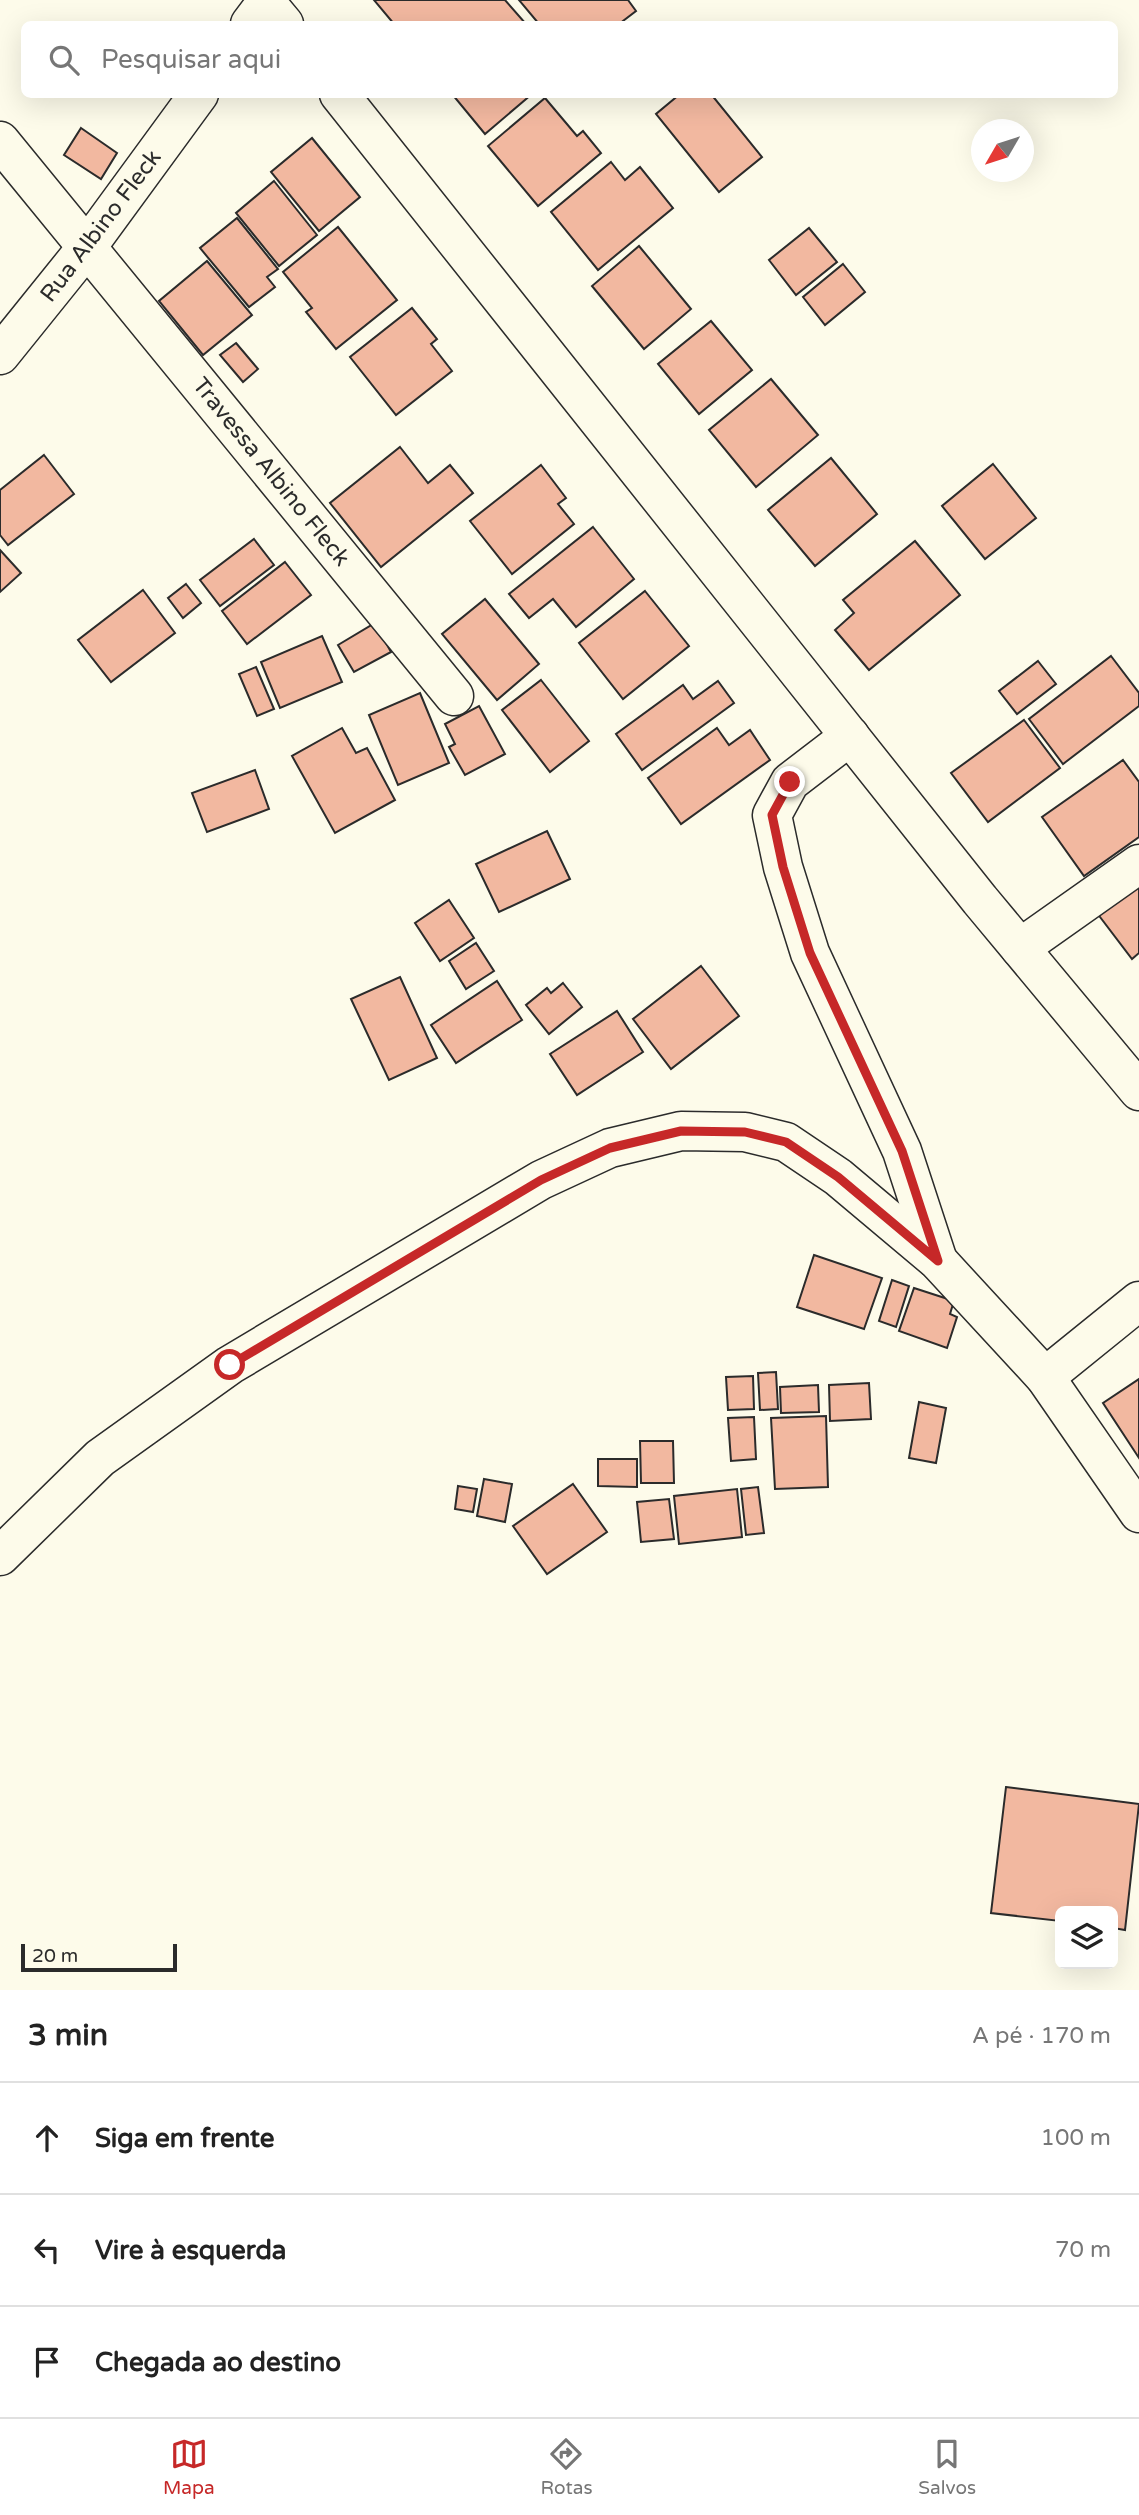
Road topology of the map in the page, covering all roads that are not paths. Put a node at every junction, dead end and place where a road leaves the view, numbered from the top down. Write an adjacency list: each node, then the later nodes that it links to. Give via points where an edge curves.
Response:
1 (196, 98): 4 (street, Rua Albino Fleck)
2 (342, 98): 7 (street)
3 (0, 141): 4 (street, Travessa Albino Fleck)
4 (87, 247): 5 (street, Rua Albino Fleck); 6 (street, Travessa Albino Fleck)
5 (0, 355)
6 (454, 696)
7 (850, 736): 9 (street); 11 (street, via 790,782 772,815 810,953 902,1151)
8 (1139, 864): 9 (street)
9 (1020, 948): 10 (street)
10 (1139, 1091)
11 (938, 1261): 13 (street); 15 (street, via 838,1177 786,1142 745,1132 681,1131 610,1148 541,1180 230,1365 100,1458)
12 (1139, 1301): 13 (street)
13 (1045, 1377): 14 (street)
14 (1139, 1513)
15 (0, 1556)

